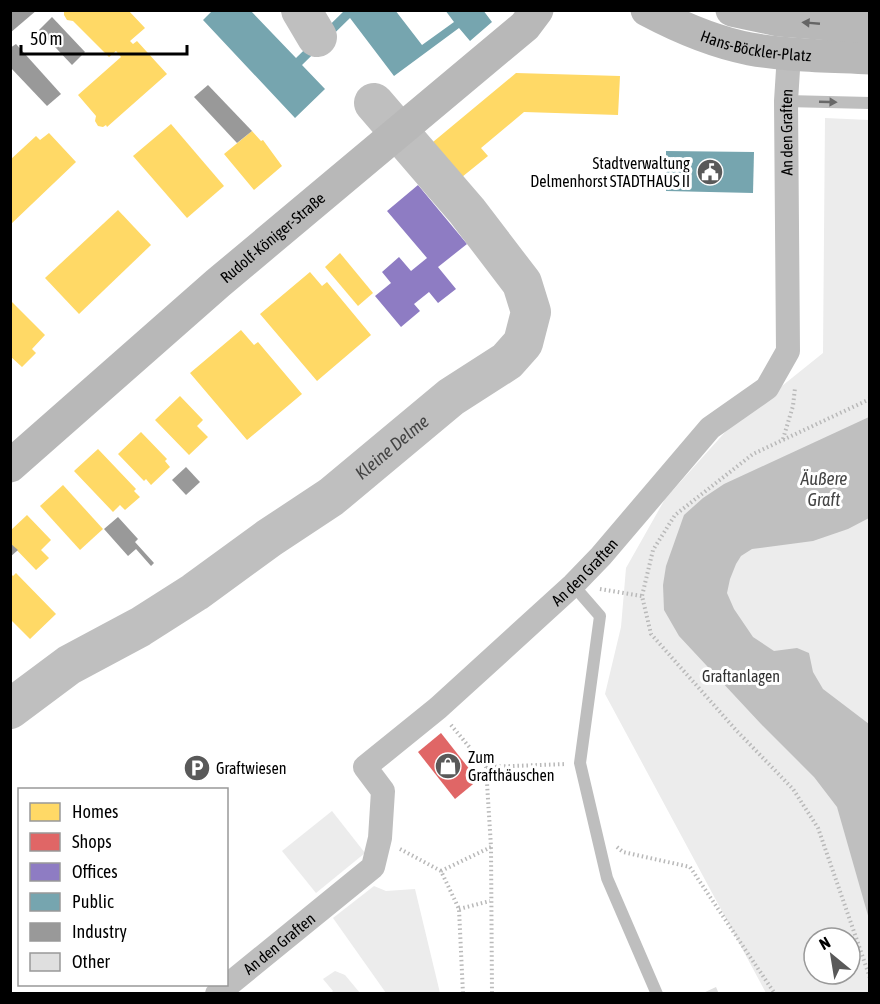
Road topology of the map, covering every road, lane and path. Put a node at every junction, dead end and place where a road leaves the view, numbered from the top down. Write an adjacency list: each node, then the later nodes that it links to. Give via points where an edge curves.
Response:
1 (537, 10): 10 (main road, Rudolf-Königer-Straße, via 525,26 218,283)
2 (647, 10): 5 (main road, Hans-Böckler-Platz, via 707,37 748,49)
3 (732, 10): 4 (main road, Hans-Böckler-Platz, one-way to 3, via 779,20)
4 (870, 27)
5 (789, 54): 6 (main road, Hans-Böckler-Platz); 7 (street, An den Graften)
6 (870, 58)
7 (786, 101): 8 (lane, one-way to 8); 11 (street, An den Graften, via 788,351 767,388 710,428)
8 (870, 103)
9 (870, 399): 12 (path, via 753,454 675,515 653,550)
10 (10, 466)
11 (573, 585): 12 (path); 13 (street, An den Graften); 14 (lane, via 600,616)
12 (642, 596): 22 (path, via 651,634 793,789 818,828)
13 (438, 708): 15 (path); 17 (street, An den Graften, via 365,767 383,791)
14 (580, 763): 15 (path); 16 (lane)
15 (486, 767): 18 (path)
16 (595, 826): 26 (lane, via 607,878); 27 (path, via 623,852 690,867)
17 (380, 838): 19 (path); 23 (street, An den Graften, via 373,867)
18 (491, 847): 19 (path); 20 (path)
19 (441, 871): 21 (path)
20 (490, 901): 21 (path); 25 (path)
21 (459, 909): 24 (path)
22 (870, 978)
23 (228, 984)
24 (463, 993)
25 (492, 993)
26 (657, 993)
27 (775, 993)

